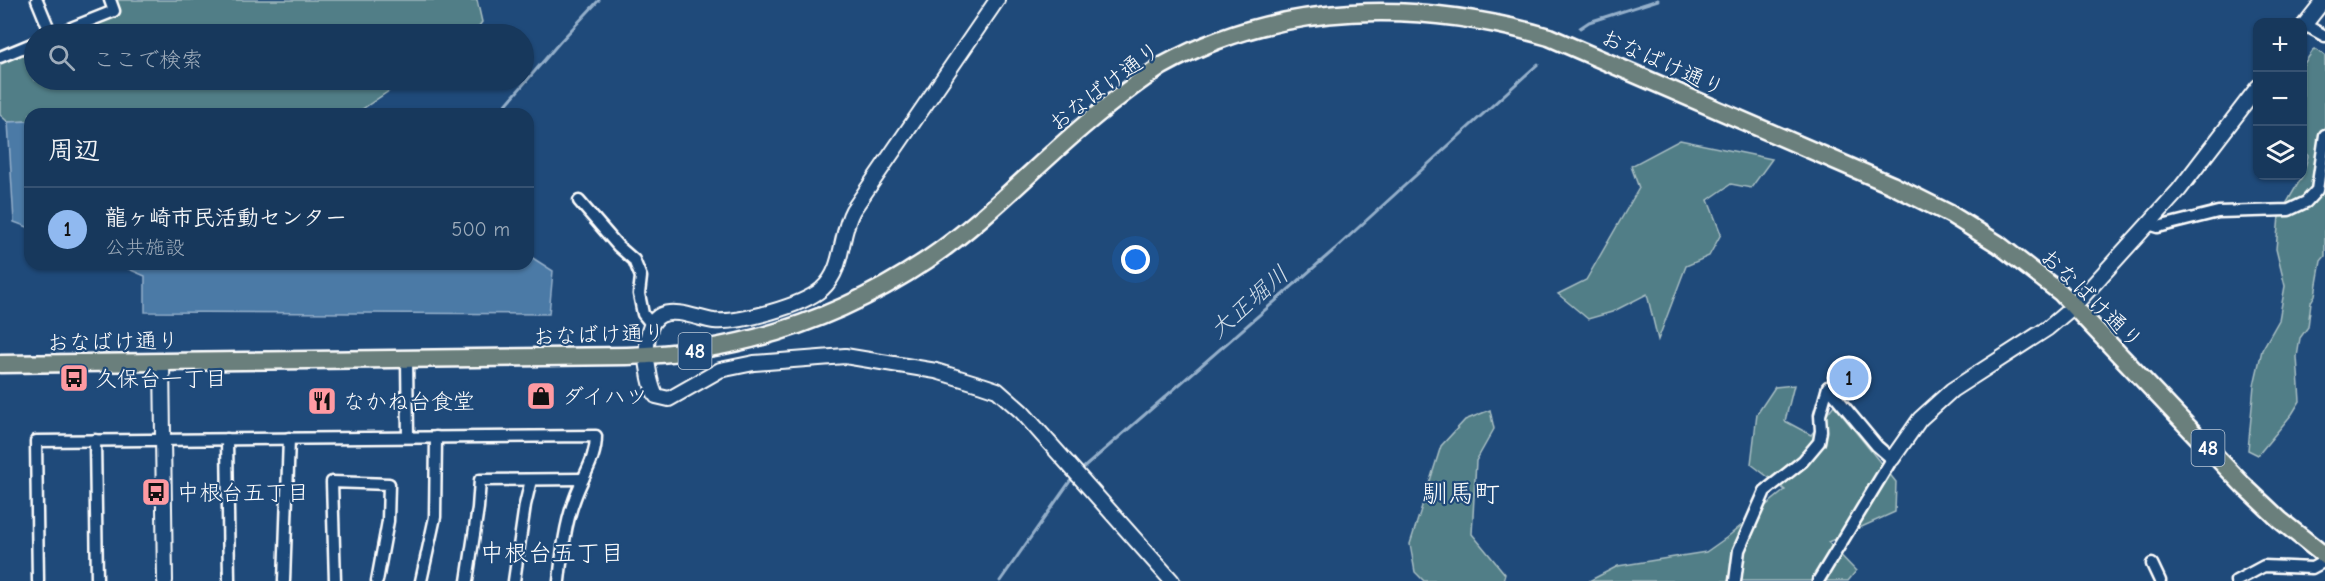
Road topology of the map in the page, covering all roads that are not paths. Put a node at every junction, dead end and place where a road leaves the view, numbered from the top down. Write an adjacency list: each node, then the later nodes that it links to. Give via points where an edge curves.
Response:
1 (37, 0): 6 (street)
2 (110, 0): 7 (street, via 114,11)
3 (997, 0): 17 (street, via 853,210 837,266 823,288 798,302 732,322 672,313 660,316)
4 (2324, 0): 5 (street)
5 (2307, 22)
6 (47, 24)
7 (81, 24)
8 (2307, 27): 9 (street)
9 (2325, 36)
10 (24, 47): 11 (street)
11 (0, 57)
12 (2253, 94): 15 (street)
13 (2325, 135): 15 (street, via 2317,190 2298,207 2218,212 2158,227)
14 (579, 201): 17 (street, via 634,260 641,278 643,314)
15 (2148, 224): 16 (street)
16 (2074, 306): 18 (main road, おなばけ通り / 48, via 1998,244 1950,213 1892,185 1514,24 1439,8 1383,4 1323,9 1259,23 1220,37 1163,66 1087,123 966,231 906,274 816,319 742,343); 28 (street, via 2048,328 1952,390 1920,419); 31 (main road, おなばけ通り / 48, via 2262,504)
17 (652, 324): 18 (street)
18 (648, 356): 19 (main road, おなばけ通り / 48); 45 (street, via 650,384 656,396 669,399 720,370 783,360 857,357 936,371 1003,394)
19 (407, 360): 20 (main road, おなばけ通り / 48); 22 (street)
20 (162, 363): 21 (main road, おなばけ通り / 48); 27 (street)
21 (0, 364)
22 (408, 437): 23 (street); 24 (street)
23 (436, 437): 29 (street, via 596,436 596,453); 41 (street, via 435,517)
24 (289, 438): 25 (street); 38 (street)
25 (227, 439): 27 (street); 37 (street)
26 (95, 440): 27 (street); 34 (street, via 36,441); 35 (street)
27 (164, 440): 36 (street)
28 (1892, 459): 46 (street, via 1828,387 1820,414 1819,442 1803,461 1765,491 1739,550); 47 (street)
29 (583, 479): 30 (street); 44 (street, via 566,532)
30 (531, 480): 42 (street, via 480,480); 43 (street)
31 (2325, 556)
32 (2325, 561): 49 (street, via 2312,568 2264,566)
33 (2152, 564): 48 (street)
34 (38, 581)
35 (97, 581)
36 (165, 581)
37 (229, 581)
38 (284, 581)
39 (335, 581): 40 (street, via 332,482 389,484 388,520)
40 (377, 581)
41 (421, 581)
42 (467, 581)
43 (514, 581)
44 (559, 581)
45 (1172, 581)
46 (1735, 581)
47 (1818, 581)
48 (2160, 581)
49 (2236, 581)

